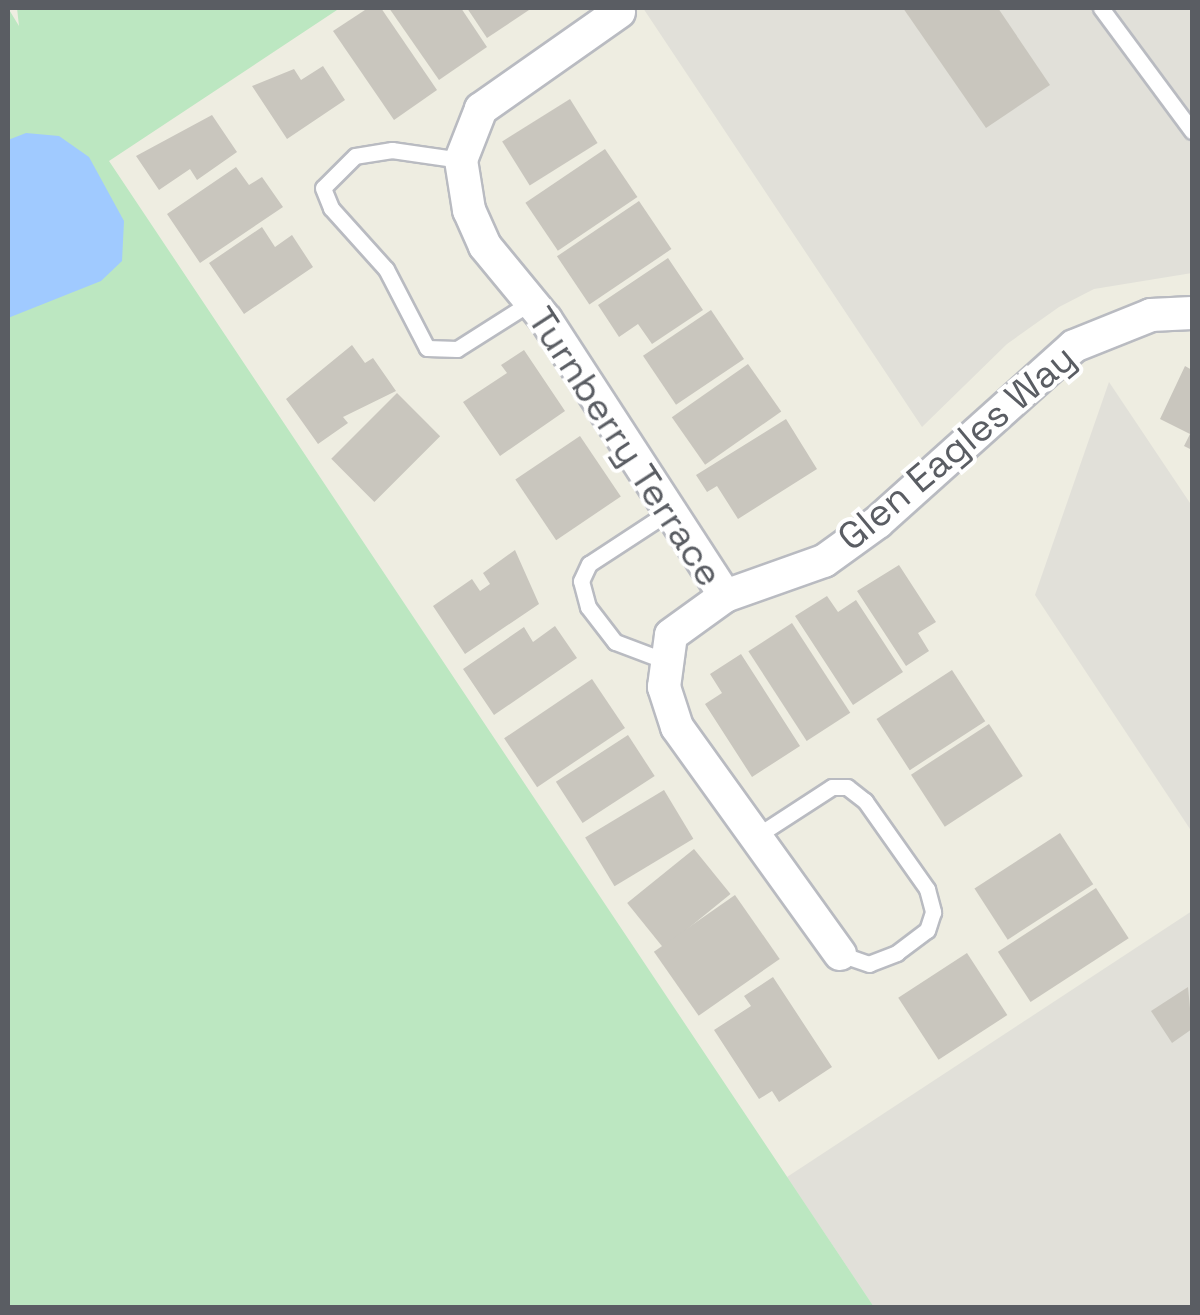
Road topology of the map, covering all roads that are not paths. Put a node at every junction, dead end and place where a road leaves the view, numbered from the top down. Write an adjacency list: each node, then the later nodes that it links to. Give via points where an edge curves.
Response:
1 (1101, 8): 3 (lane)
2 (619, 12): 4 (street, via 508,84 481,110)
3 (1192, 131)
4 (461, 160): 5 (street, Turnberry Terrace, via 485,246); 5 (lane, via 392,150 355,156 323,188 330,208 386,269 427,348 457,349)
5 (531, 302): 7 (street, Turnberry Terrace)
6 (1192, 313): 8 (street, Glen Eagles Way, via 1152,315 1074,346 878,522 824,561)
7 (670, 511): 8 (street, Turnberry Terrace); 9 (lane, via 589,564 580,581 588,606 615,642)
8 (725, 596): 9 (street, Turnberry Terrace, via 672,635)
9 (663, 660): 10 (street, via 676,726)
10 (753, 838): 11 (street); 11 (lane, via 832,787 847,786 865,801 927,889 933,912 928,930 897,953 870,964)
11 (840, 954)

